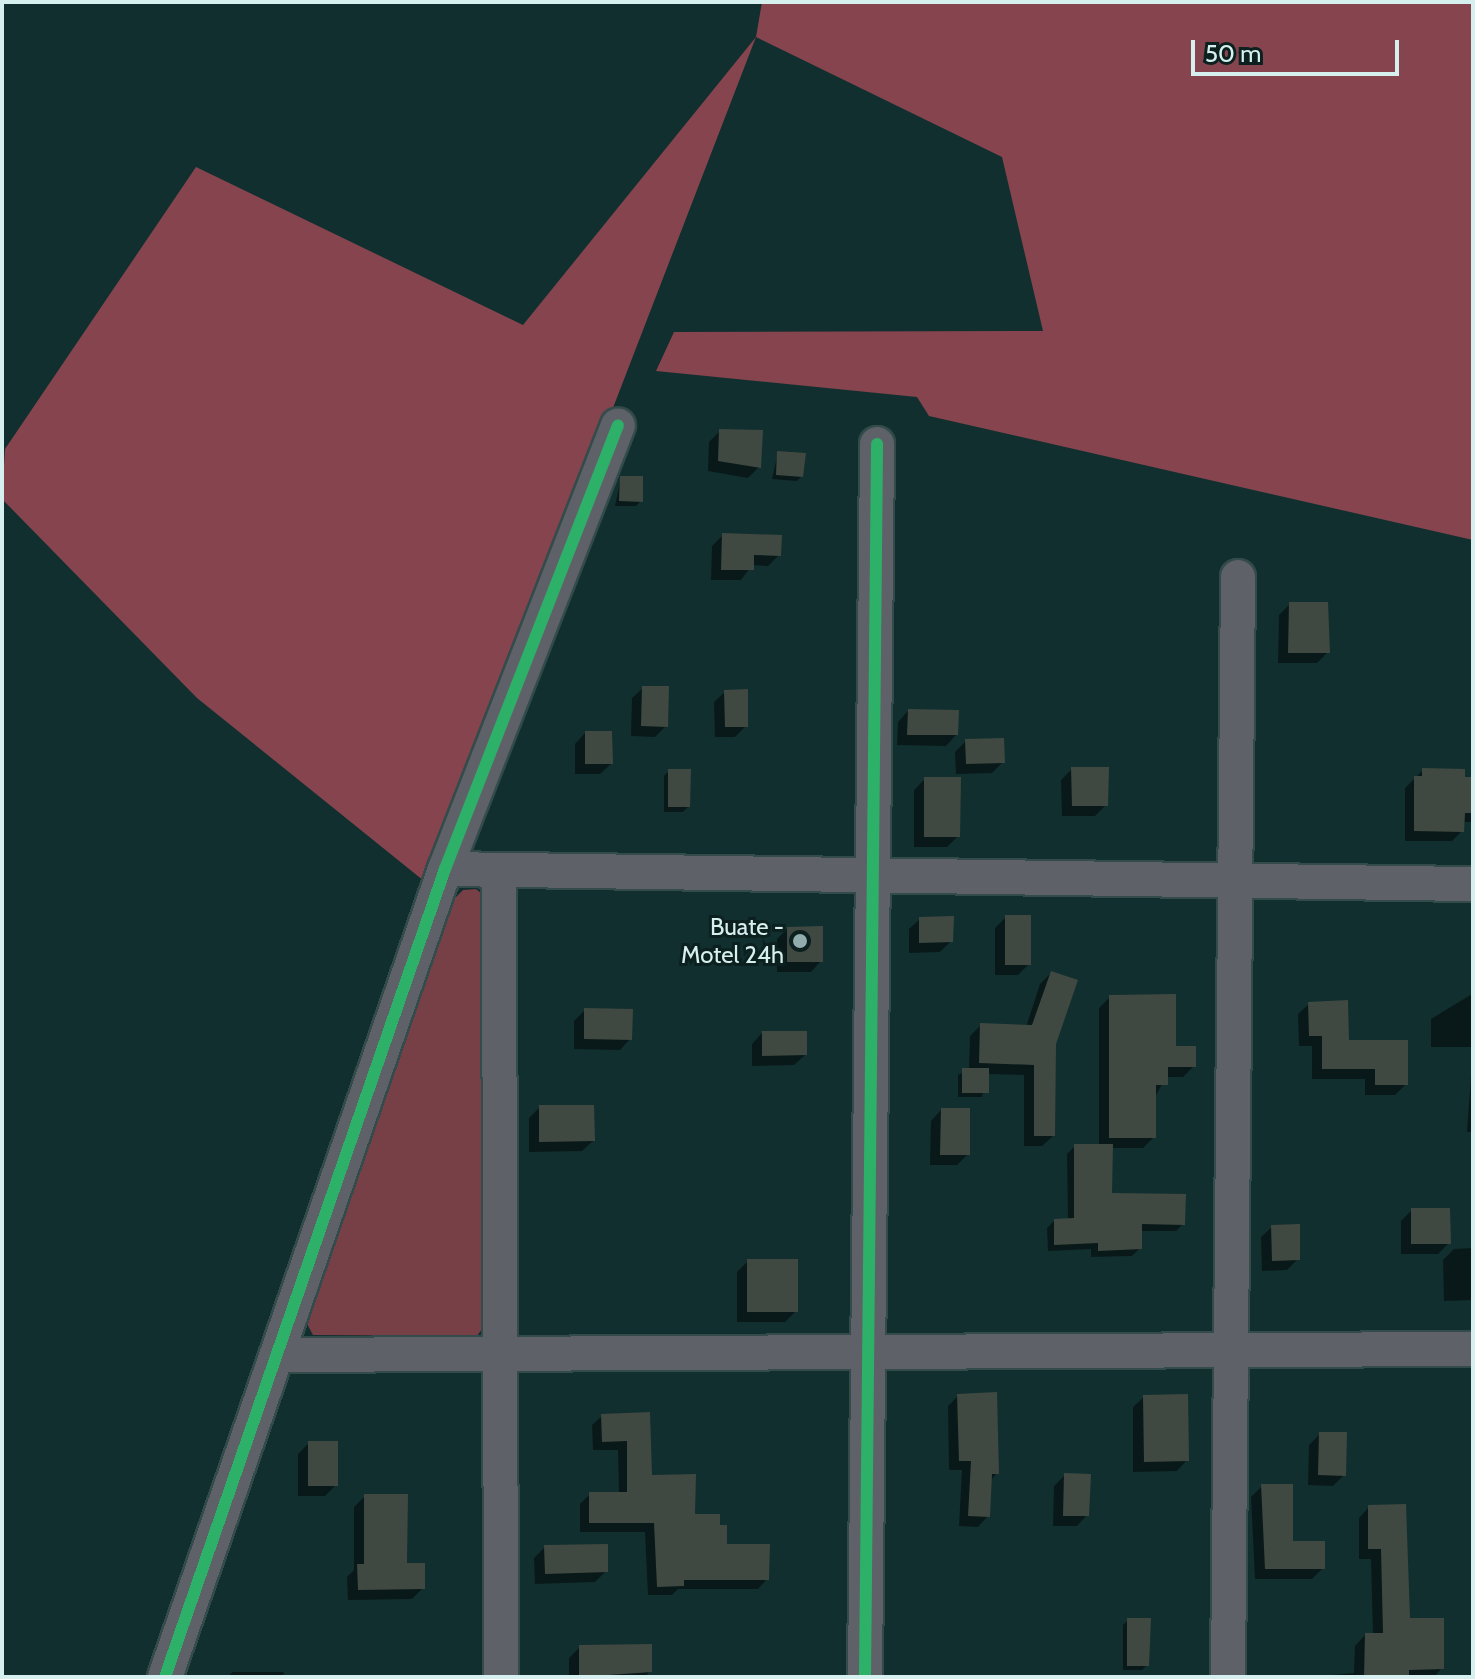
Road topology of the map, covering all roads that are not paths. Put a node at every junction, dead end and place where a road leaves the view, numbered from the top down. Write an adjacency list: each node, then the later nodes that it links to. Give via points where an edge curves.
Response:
1 (618, 426): 4 (street)
2 (877, 444): 6 (street)
3 (1238, 577): 7 (street)
4 (445, 869): 5 (street); 13 (street)
5 (499, 870): 6 (street); 12 (street)
6 (872, 875): 7 (street); 11 (street)
7 (1235, 880): 8 (street); 10 (street)
8 (1473, 884)
9 (1473, 1349): 10 (street)
10 (1231, 1350): 11 (street); 17 (street)
11 (868, 1352): 12 (street); 16 (street)
12 (501, 1354): 13 (street); 15 (street)
13 (277, 1355): 14 (street)
14 (165, 1677)
15 (501, 1677)
16 (865, 1677)
17 (1228, 1677)

